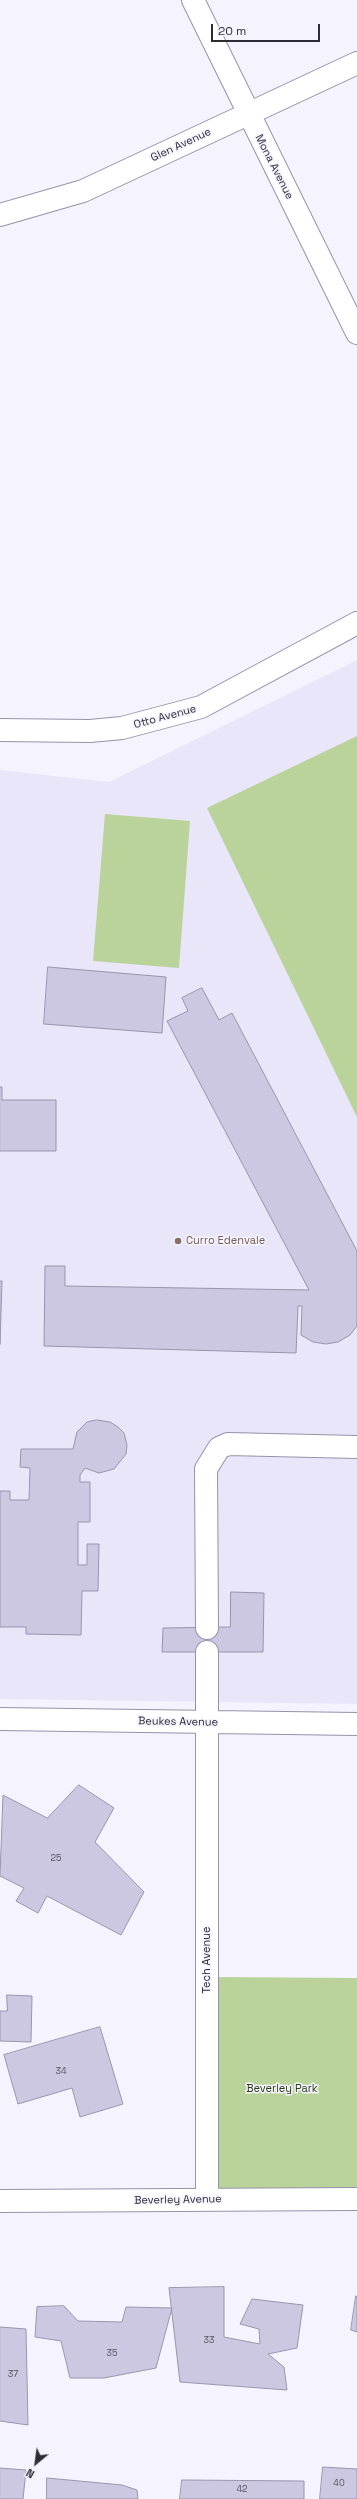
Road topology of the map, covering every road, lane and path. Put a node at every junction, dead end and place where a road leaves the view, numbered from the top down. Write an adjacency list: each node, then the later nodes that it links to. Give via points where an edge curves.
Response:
1 (194, 0): 3 (street, Mona Avenue)
2 (357, 63): 3 (street, Glen Avenue)
3 (248, 114): 4 (street, Glen Avenue, via 83,191); 5 (street, Mona Avenue)
4 (0, 215)
5 (357, 333)
6 (357, 623): 7 (street, Otto Avenue, via 201,707 122,728 90,731)
7 (0, 730)
8 (357, 1447): 9 (street, via 228,1444 219,1448 206,1469)
9 (207, 1628)
10 (207, 1652): 12 (street, Tech Avenue)
11 (0, 1719): 12 (street, Beukes Avenue)
12 (206, 1722): 13 (street, Beukes Avenue); 14 (street, Tech Avenue)
13 (357, 1724)
14 (207, 2199): 15 (street, Beverley Avenue); 16 (street, Beverley Avenue)
15 (357, 2199)
16 (0, 2201)

